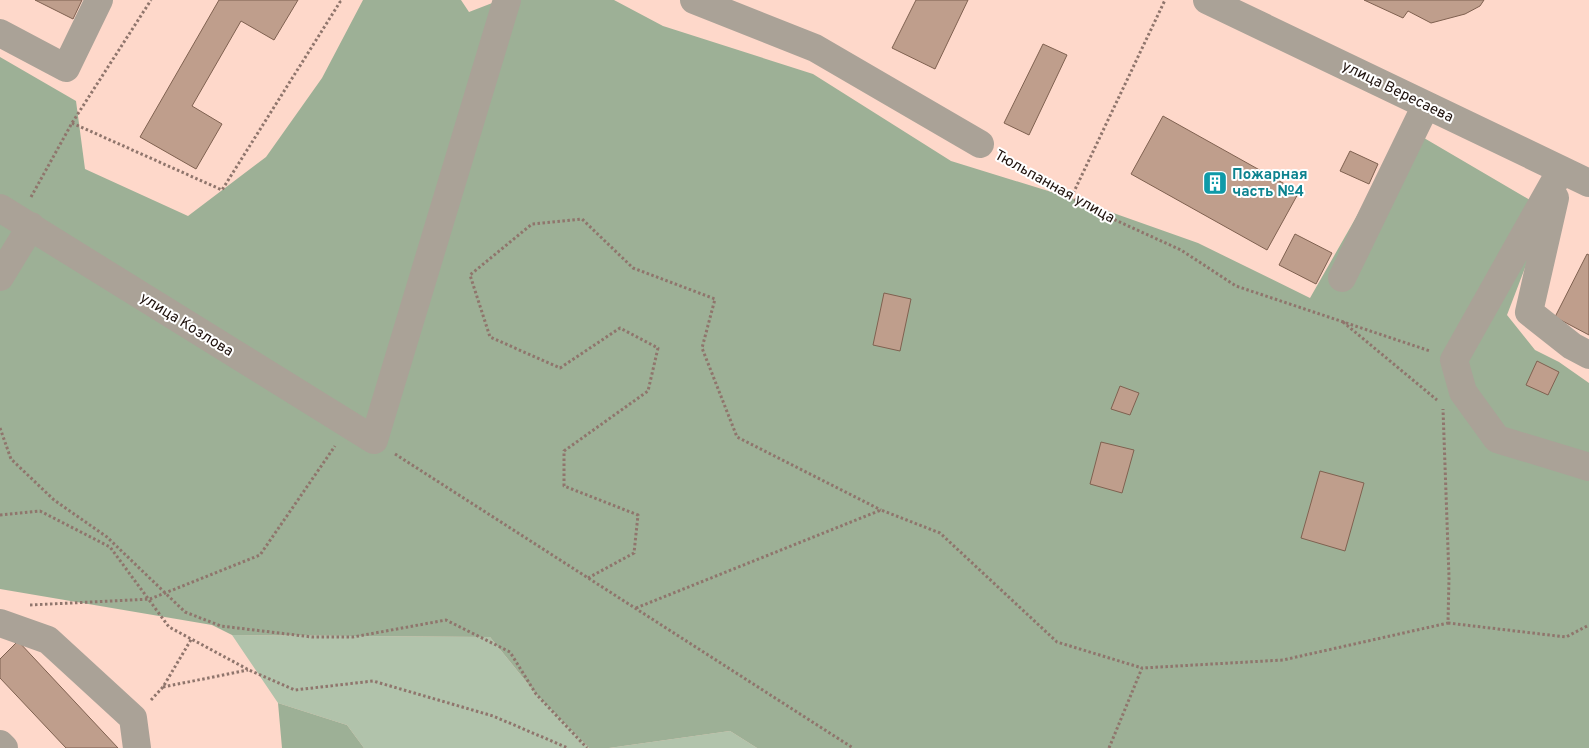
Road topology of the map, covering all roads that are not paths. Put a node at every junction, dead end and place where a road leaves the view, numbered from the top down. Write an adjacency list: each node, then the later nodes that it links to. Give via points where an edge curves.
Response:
1 (99, 0): 5 (street, via 66,68)
2 (506, 0): 10 (street, улица Козлова, via 374,440)
3 (694, 0): 7 (street, Тюльпанная улица, via 815,48)
4 (1207, 0): 6 (street, улица Вересаева)
5 (0, 33)
6 (1426, 105): 8 (street, улица Вересаева); 12 (street)
7 (980, 144)
8 (1561, 170): 9 (street, улица Вересаева); 13 (street, via 1530,312 1572,346); 14 (street, via 1454,360 1463,392 1497,439)
9 (1589, 183)
10 (16, 218): 11 (street)
11 (0, 277)
12 (1342, 278)
13 (1589, 355)
14 (1589, 467)
15 (0, 624): 18 (street, via 48,640 133,718)
16 (0, 744): 17 (street)
17 (4, 748)
18 (137, 748)

